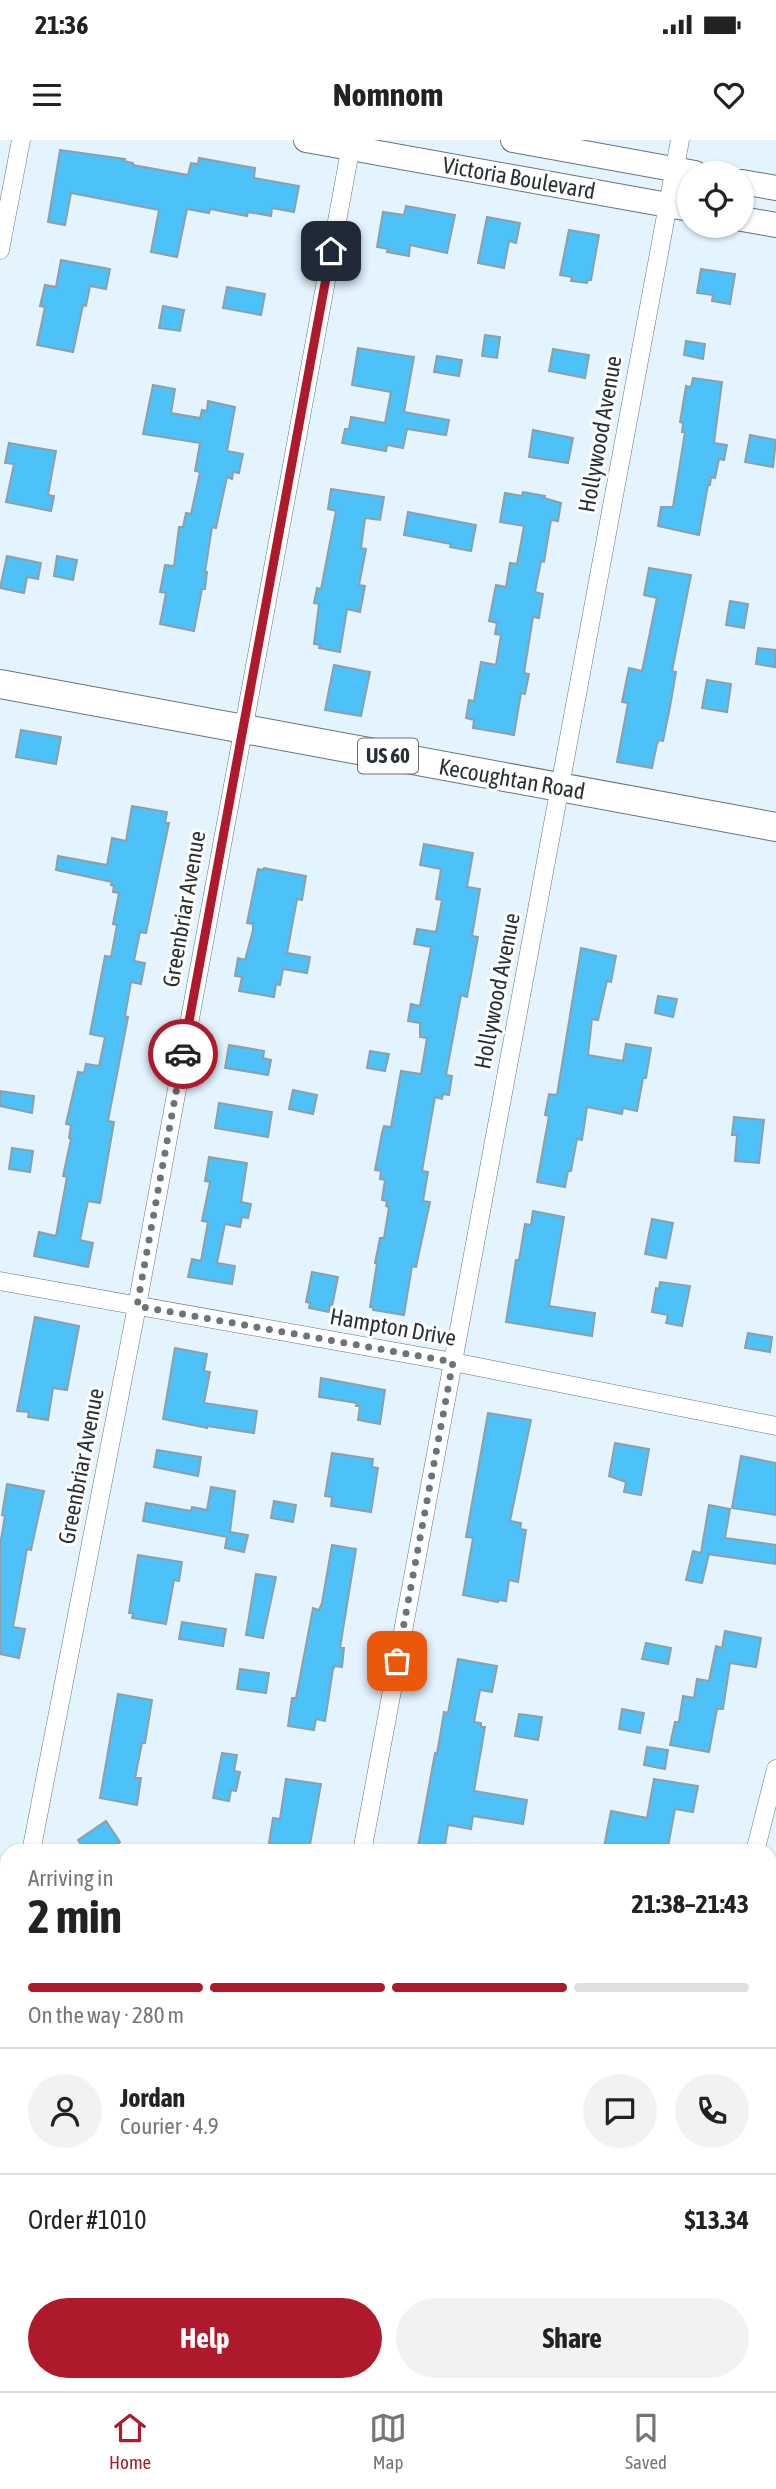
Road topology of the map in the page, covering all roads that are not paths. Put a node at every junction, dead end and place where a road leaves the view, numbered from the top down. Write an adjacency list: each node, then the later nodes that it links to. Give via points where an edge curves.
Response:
1 (21, 140): 14 (street)
2 (306, 140): 5 (main road, Victoria Boulevard)
3 (513, 140): 7 (main road, Victoria Boulevard)
4 (680, 140): 6 (street, Hollywood Avenue)
5 (351, 144): 10 (main road, Victoria Boulevard); 16 (street, Greenbriar Avenue)
6 (683, 161)
7 (677, 170)
8 (754, 184): 9 (main road)
9 (776, 188)
10 (677, 206)
11 (677, 216): 17 (street, Hollywood Avenue)
12 (754, 221): 13 (main road)
13 (776, 225)
14 (0, 250)
15 (0, 684): 16 (main road, Kecoughtan Road / US 60)
16 (242, 730): 17 (main road, Kecoughtan Road / US 60); 20 (street, Greenbriar Avenue)
17 (561, 787): 18 (main road, Kecoughtan Road / US 60); 21 (street, Hollywood Avenue)
18 (776, 827)
19 (0, 1281): 20 (street, Hampton Drive)
20 (137, 1306): 21 (street, Hampton Drive); 24 (street, Greenbriar Avenue)
21 (453, 1362): 22 (street, Hampton Drive); 25 (street, Hollywood Avenue)
22 (776, 1426)
23 (776, 1769): 26 (street)
24 (33, 1844)
25 (363, 1844)
26 (757, 1844)

